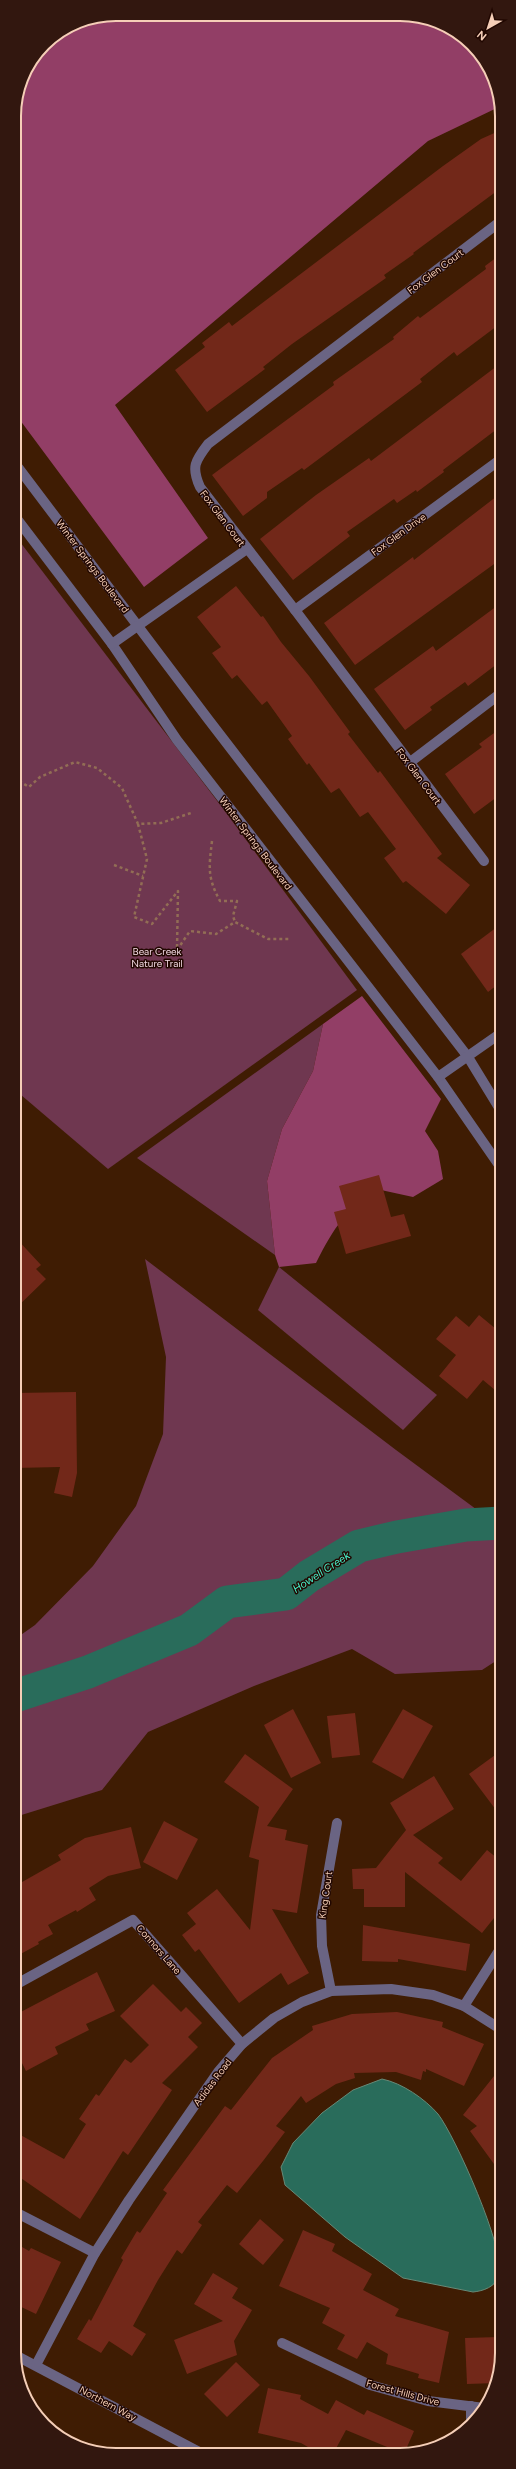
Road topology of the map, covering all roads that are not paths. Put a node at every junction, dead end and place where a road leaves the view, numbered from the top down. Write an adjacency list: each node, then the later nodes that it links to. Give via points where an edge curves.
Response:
1 (495, 226): 5 (street, Fox Glen Court, via 208,444 197,458 194,474 200,487)
2 (495, 463): 6 (street, Fox Glen Drive)
3 (21, 471): 7 (street, Winter Springs Boulevard)
4 (21, 524): 8 (street, Winter Springs Boulevard)
5 (247, 549): 6 (street, Fox Glen Court); 7 (street)
6 (295, 610): 10 (street, Fox Glen Court)
7 (138, 626): 8 (street); 13 (street, Winter Springs Boulevard)
8 (112, 644): 14 (street, Winter Springs Boulevard, via 182,746)
9 (495, 698): 10 (street)
10 (409, 763): 11 (street, Fox Glen Court)
11 (484, 861)
12 (495, 1037): 13 (street)
13 (468, 1057): 14 (street); 15 (street, Winter Springs Boulevard)
14 (438, 1077): 16 (street, Winter Springs Boulevard)
15 (495, 1101)
16 (495, 1158)
17 (337, 1823): 20 (street, King Court, via 321,1915 322,1946)
18 (495, 1957): 21 (street)
19 (21, 1982): 23 (street, Connors Lane, via 133,1920)
20 (331, 1991): 21 (street, Adidas Road, via 391,1989 433,1995); 23 (street, Adidas Road, via 302,2002 274,2018)
21 (464, 2006): 22 (street, Adidas Road)
22 (495, 2026)
23 (242, 2044): 25 (street, Adidas Road, via 209,2085)
24 (21, 2215): 25 (street)
25 (95, 2253): 28 (street, Adidas Road)
26 (282, 2343): 29 (street, Forest Hills Drive, via 370,2385 428,2401)
27 (21, 2358): 28 (street, Northern Way)
28 (36, 2365): 32 (street, Northern Way)
29 (471, 2406): 30 (street, Forest Hills Drive); 31 (street)
30 (478, 2407)
31 (471, 2416)
32 (192, 2448)

